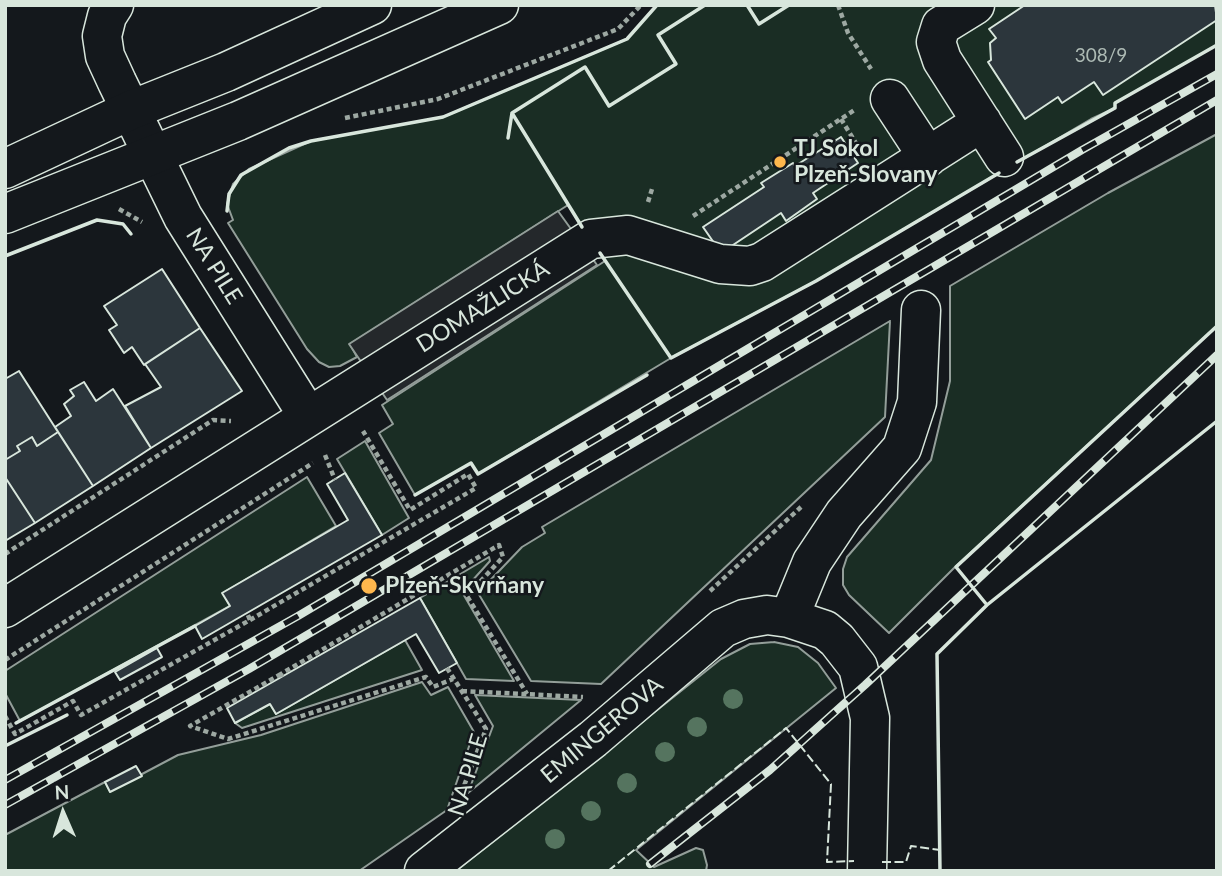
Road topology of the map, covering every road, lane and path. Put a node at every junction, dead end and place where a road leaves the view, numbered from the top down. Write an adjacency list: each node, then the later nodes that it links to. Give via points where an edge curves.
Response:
1 (114, 5): 8 (street, NA PILE, via 102,36 105,56)
2 (372, 5): 8 (street)
3 (499, 5): 11 (street, via 238,121)
4 (641, 5): 9 (path, via 618,29 438,99)
5 (838, 5): 7 (path, via 848,33)
6 (975, 5): 10 (street, via 941,26 936,42 942,60)
7 (888, 94): 12 (street); 16 (path)
8 (131, 110): 11 (street, NA PILE); 14 (street)
9 (343, 118)
10 (982, 122): 12 (street, DOMAŽLICKÁ); 13 (street)
11 (152, 154): 15 (street); 18 (street, NA PILE, via 183,217)
12 (928, 157): 18 (street, DOMAŽLICKÁ, via 750,266 720,264 628,235 591,239)
13 (1004, 157)
14 (5, 169)
15 (5, 214)
16 (692, 217)
17 (921, 310): 26 (street, via 917,401 902,448 844,514 812,562)
18 (308, 416): 24 (street, DOMAŽLICKÁ)
19 (240, 421): 23 (path, via 214,420)
20 (363, 430): 27 (path, via 410,510 468,474 476,488)
21 (325, 455): 22 (path)
22 (335, 480)
23 (5, 554)
24 (5, 608)
25 (247, 613): 27 (path)
26 (789, 618): 35 (street, EMINGEROVA, via 767,615 723,628 593,739); 36 (street, EMINGEROVA, via 825,630 837,640 858,667 865,685 870,718)
27 (250, 620): 33 (path, via 81,715 73,701 15,734)
28 (447, 668): 29 (path, NA PILE)
29 (453, 679): 30 (path, NA PILE); 31 (path, via 433,687 426,677 228,739 190,726 499,545 503,557 467,596)
30 (461, 691): 31 (path); 34 (path, NA PILE, via 486,729)
31 (527, 694): 32 (path)
32 (586, 697)
33 (5, 716)
34 (462, 792)
35 (424, 871)
36 (867, 871)

